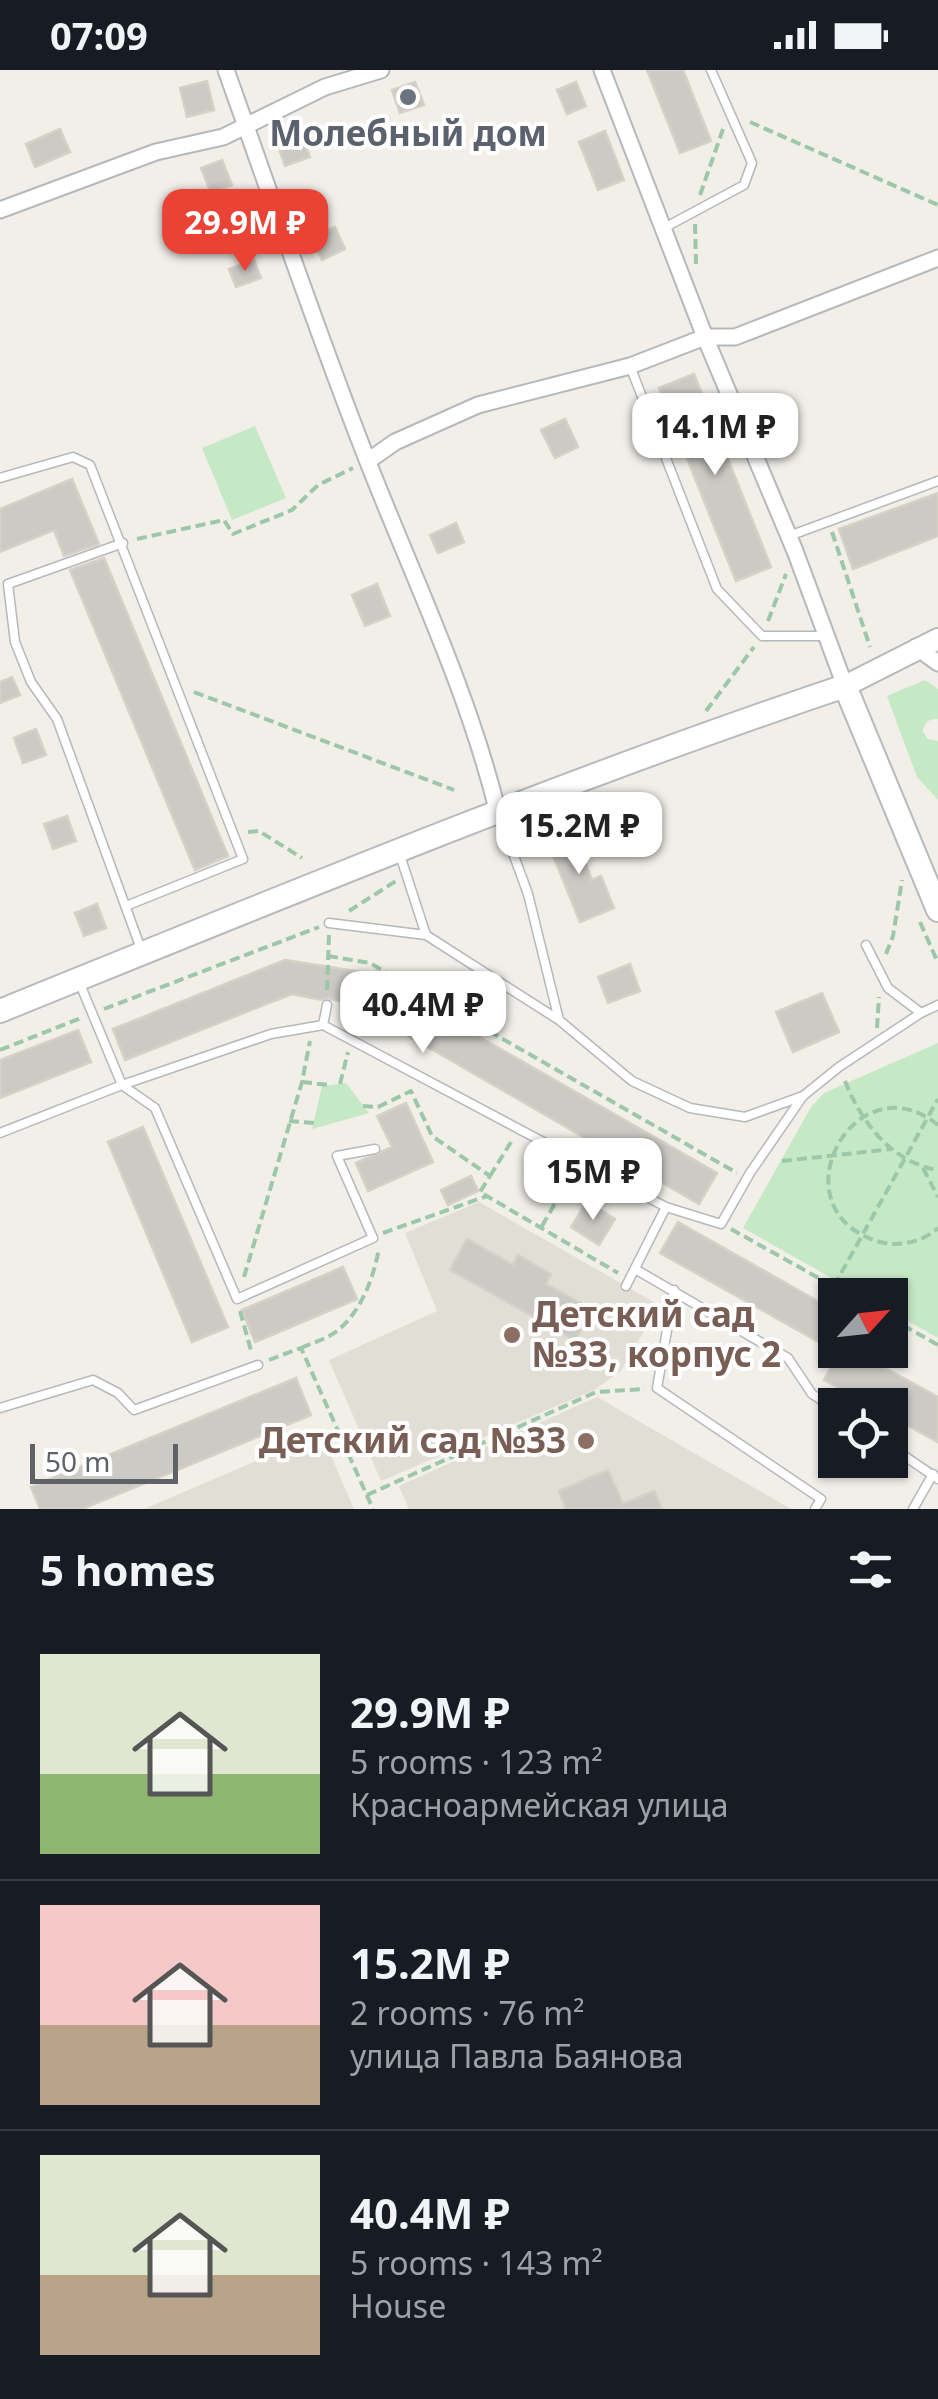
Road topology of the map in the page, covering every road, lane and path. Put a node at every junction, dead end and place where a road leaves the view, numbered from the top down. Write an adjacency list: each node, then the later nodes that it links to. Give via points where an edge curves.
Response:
1 (226, 70): 6 (street)
2 (381, 70): 6 (street, via 325,87)
3 (602, 70): 9 (street)
4 (711, 70): 5 (lane)
5 (730, 113): 7 (path); 9 (lane, via 752,163 744,185)
6 (245, 125): 8 (street); 13 (street)
7 (938, 205)
8 (0, 210)
9 (663, 228): 11 (street)
10 (938, 258): 11 (street, via 735,337)
11 (704, 337): 12 (street); 17 (street)
12 (630, 366): 13 (street, via 478,405); 20 (lane, via 717,590 762,636)
13 (368, 461): 18 (path, via 318,485 292,510 233,534 224,520); 28 (street, via 437,627)
14 (0, 478): 18 (lane, via 73,456 90,465)
15 (938, 481): 16 (lane)
16 (828, 523): 17 (lane); 22 (path)
17 (789, 536): 20 (street)
18 (122, 542): 19 (lane); 25 (lane)
19 (4, 585): 33 (lane, via 14,642 30,682 57,720)
20 (826, 636): 26 (street)
21 (938, 638): 23 (street)
22 (870, 647)
23 (916, 647): 24 (street); 26 (street)
24 (938, 663)
25 (176, 685): 27 (path); 29 (lane)
26 (845, 686): 28 (main road); 34 (main road)
27 (454, 790)
28 (498, 814): 30 (main road); 45 (lane, via 532,908)
29 (234, 832): 31 (path, via 260,832); 33 (lane, via 244,859)
30 (399, 851): 32 (lane); 38 (main road)
31 (302, 858)
32 (404, 876): 35 (path); 36 (lane)
33 (126, 906): 38 (lane)
34 (938, 910)
35 (329, 924): 36 (lane); 44 (path)
36 (426, 935): 45 (lane)
37 (866, 945): 43 (lane, via 888,988)
38 (143, 953): 39 (main road)
39 (78, 980): 42 (main road); 44 (lane)
40 (938, 1004): 43 (lane)
41 (327, 1005): 46 (lane); 73 (path, via 328,956 370,962)
42 (0, 1011)
43 (921, 1013): 49 (lane)
44 (92, 1014): 48 (path); 52 (lane)
45 (560, 1020): 54 (lane, via 632,1081 690,1108 745,1118)
46 (323, 1025): 47 (lane); 52 (lane, via 271,1034)
47 (352, 1038): 51 (path); 62 (lane)
48 (0, 1050)
49 (839, 1067): 54 (lane); 57 (path)
50 (302, 1082): 53 (path)
51 (340, 1084)
52 (122, 1085): 63 (lane); 80 (lane, via 155,1108 237,1299)
53 (329, 1086)
54 (803, 1096): 73 (lane)
55 (938, 1100): 58 (path)
56 (364, 1106): 72 (path, via 411,1092 432,1136)
57 (864, 1116): 58 (path, via 885,1109); 65 (path); 66 (path, via 843,1132)
58 (928, 1117): 61 (path); 67 (path)
59 (289, 1121): 60 (path)
60 (314, 1123)
61 (938, 1125)
62 (518, 1131): 69 (lane); 72 (path)
63 (0, 1133)
64 (375, 1149): 80 (lane, via 338,1156)
65 (892, 1150): 66 (path); 67 (path)
66 (830, 1156): 68 (path); 81 (path, via 832,1202)
67 (904, 1160): 70 (path); 81 (path)
68 (782, 1161)
69 (578, 1162): 76 (lane); 78 (path)
70 (923, 1168): 71 (path); 75 (path)
71 (938, 1170)
72 (490, 1176): 74 (path, via 480,1192)
73 (747, 1179): 77 (lane)
74 (487, 1196): 78 (path); 80 (path)
75 (938, 1198)
76 (666, 1207): 77 (lane); 82 (lane)
77 (721, 1224): 83 (path)
78 (542, 1226): 85 (path)
79 (938, 1228): 81 (path, via 909,1243)
80 (378, 1236): 89 (path, via 370,1282 352,1316 335,1333)
81 (862, 1236): 84 (path)
82 (635, 1269): 85 (lane); 86 (lane)
83 (819, 1278)
84 (838, 1278)
85 (628, 1283)
86 (674, 1290): 91 (lane); 92 (lane, via 788,1358)
87 (908, 1328): 88 (path)
88 (938, 1345)
89 (301, 1348)
90 (258, 1365): 93 (lane, via 134,1410 93,1380)
91 (657, 1388): 96 (path, via 596,1392); 97 (lane, via 821,1498)
92 (818, 1398)
93 (0, 1408)
94 (908, 1458): 95 (lane)
95 (935, 1476): 98 (lane)
96 (367, 1495)
97 (815, 1509)
98 (913, 1509)

